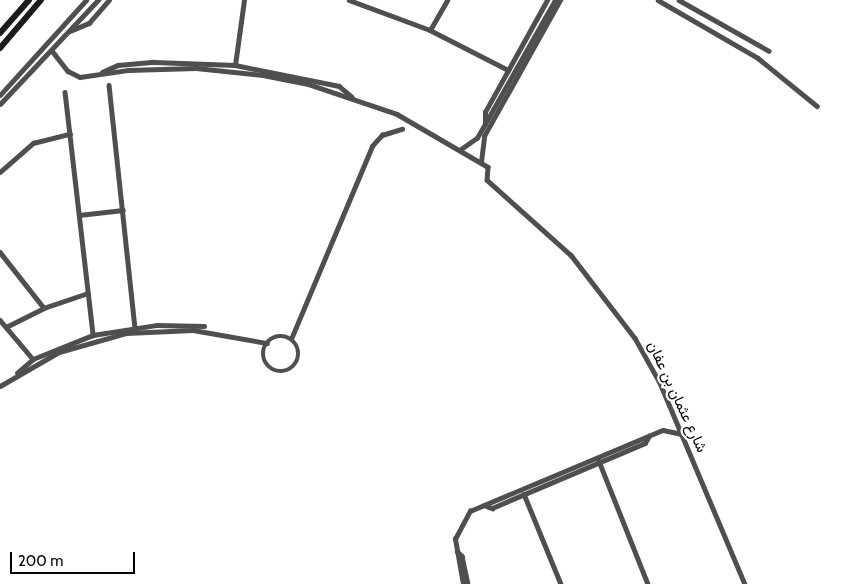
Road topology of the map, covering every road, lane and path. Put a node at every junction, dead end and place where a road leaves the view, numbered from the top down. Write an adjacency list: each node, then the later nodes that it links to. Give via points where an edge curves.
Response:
1 (29, 0): 19 (street)
2 (42, 0): 20 (street)
3 (86, 0): 28 (street)
4 (98, 0): 18 (street)
5 (109, 0): 18 (street, via 89,23)
6 (244, 0): 23 (street)
7 (349, 0): 15 (street)
8 (447, 0): 17 (street)
9 (547, 0): 24 (street)
10 (555, 0): 32 (street)
11 (560, 0): 36 (street, via 484,136)
12 (658, 0): 31 (street, via 758,58)
13 (679, 0): 16 (street)
14 (693, 0): 16 (street)
15 (360, 2): 17 (street)
16 (690, 6): 21 (street)
17 (430, 30): 24 (street)
18 (70, 31): 22 (street)
19 (0, 33)
20 (0, 48)
21 (769, 51)
22 (53, 52): 25 (street, via 74,74 86,77); 30 (street)
23 (235, 65): 25 (street, via 138,63 113,66); 29 (street, via 339,86)
24 (508, 70): 32 (street, via 485,112)
25 (101, 74): 29 (street, via 150,68 218,70 286,79)
26 (109, 85): 38 (street)
27 (65, 92): 34 (street)
28 (0, 95)
29 (352, 97): 35 (street, via 397,114)
30 (0, 104)
31 (817, 106)
32 (485, 124): 35 (street, via 475,141)
33 (402, 129): 48 (street, via 382,135 372,146)
34 (70, 134): 37 (street, via 34,143); 39 (street)
35 (461, 149): 36 (street)
36 (481, 162): 53 (street, شارع عثمان بن عفان, via 488,167 487,180 553,237 605,295 648,360)
37 (0, 172)
38 (123, 210): 39 (street); 46 (street)
39 (80, 215): 41 (street)
40 (0, 252): 42 (street)
41 (88, 293): 42 (street); 47 (street)
42 (44, 308): 45 (street)
43 (0, 320): 45 (street)
44 (204, 326): 46 (street)
45 (6, 327): 50 (street)
46 (135, 327): 47 (street)
47 (93, 335): 50 (street)
48 (291, 338): 49 (street, via 281,335); 49 (street, via 298,354 297,363 279,373 265,362)
49 (267, 343): 51 (street, via 193,330 137,332 80,344)
50 (32, 359): 51 (street)
51 (17, 374): 52 (street)
52 (1, 384)
53 (682, 434): 54 (street, via 666,430 649,436 645,443); 62 (street, شارع عثمان بن عفان)
54 (599, 460): 55 (street); 56 (street); 61 (street)
55 (524, 494): 56 (street, via 492,508); 60 (street)
56 (484, 505): 57 (street, via 463,518 456,536)
57 (456, 550): 58 (street); 59 (street, via 462,556)
58 (463, 584)
59 (468, 584)
60 (560, 584)
61 (648, 584)
62 (746, 584)

